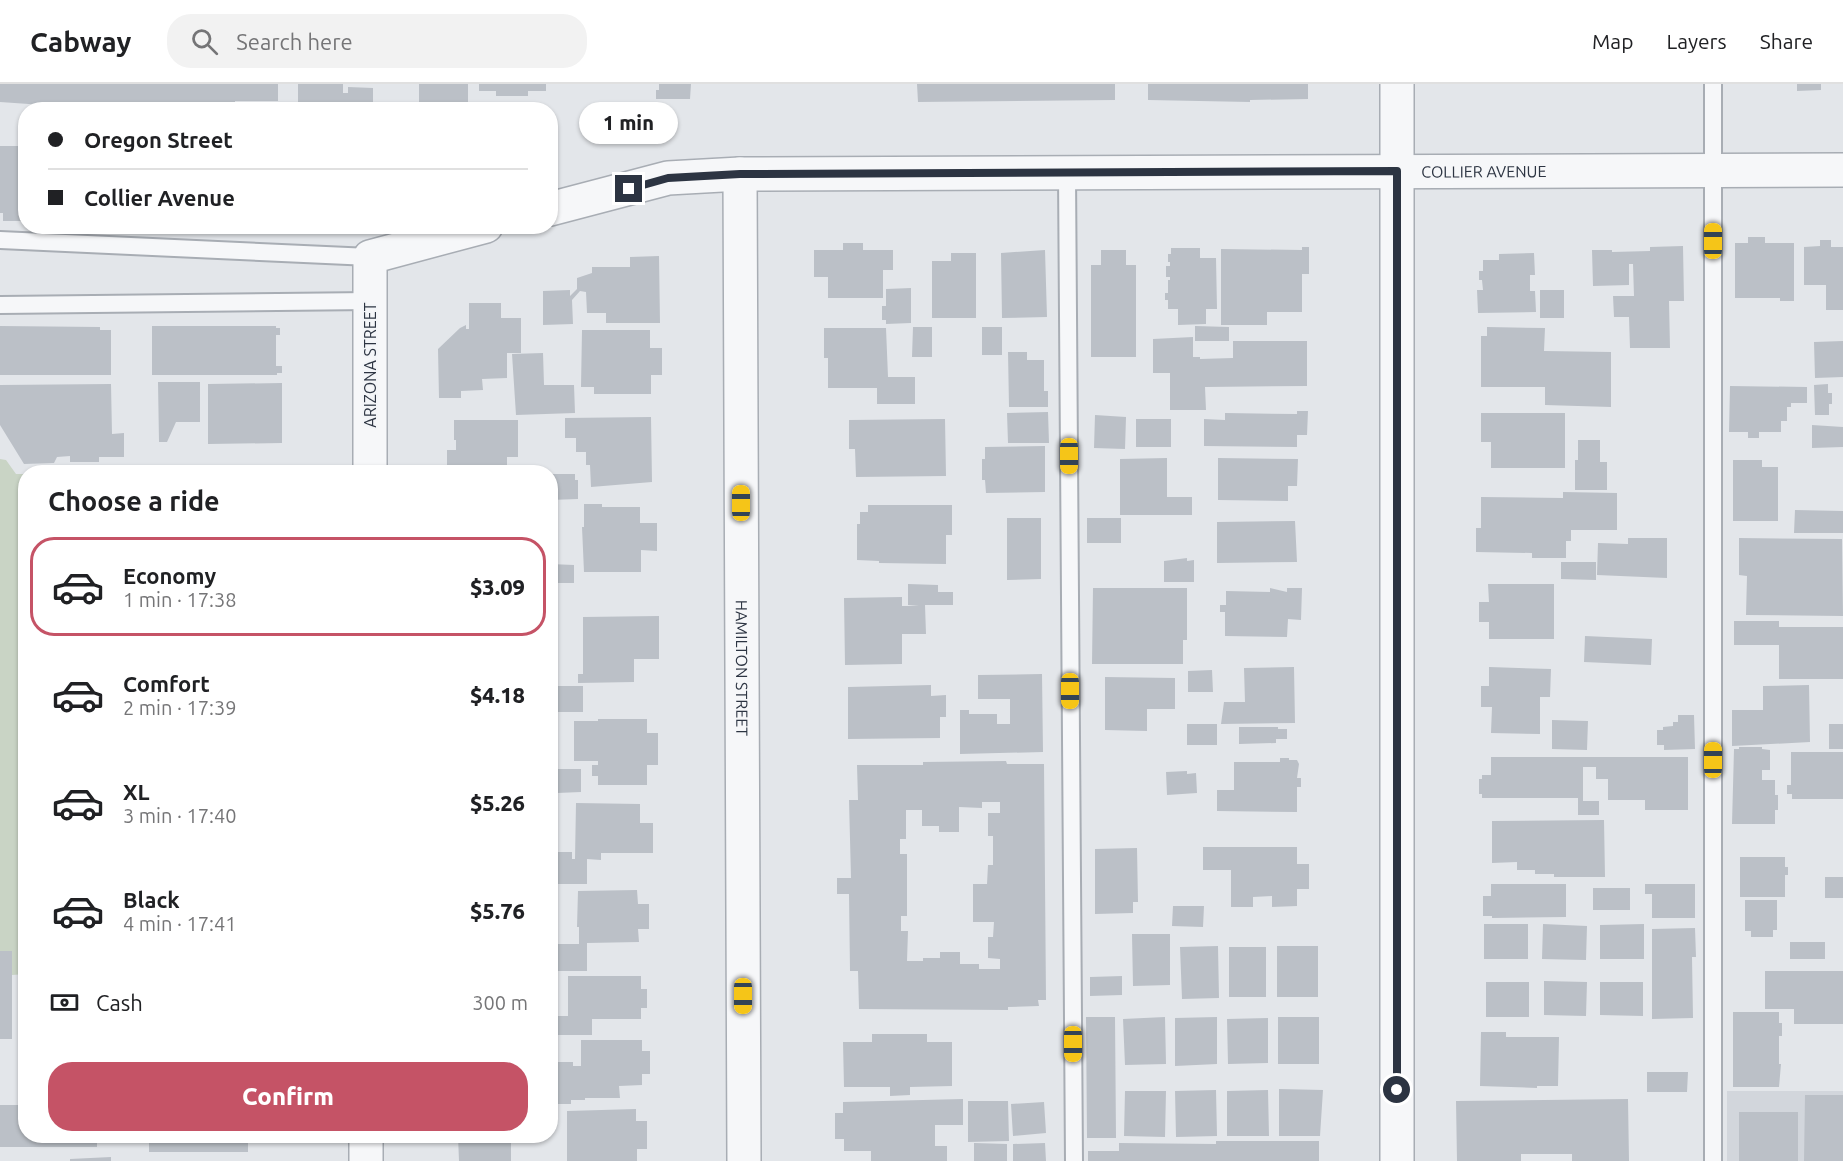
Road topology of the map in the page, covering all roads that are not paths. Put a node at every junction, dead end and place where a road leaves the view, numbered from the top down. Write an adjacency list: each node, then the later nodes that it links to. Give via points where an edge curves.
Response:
1 (1397, 84): 5 (street)
2 (1713, 84): 3 (lane)
3 (1713, 170): 4 (street, COLLIER AVENUE); 5 (street, COLLIER AVENUE); 20 (lane)
4 (1843, 170)
5 (1397, 171): 7 (street, COLLIER AVENUE); 19 (street)
6 (740, 174): 7 (street, COLLIER AVENUE); 8 (street, COLLIER AVENUE, via 668,178); 17 (street, HAMILTON STREET)
7 (1067, 174): 18 (lane)
8 (558, 207)
9 (456, 234): 11 (street)
10 (0, 240): 11 (lane)
11 (370, 257): 12 (street, ARIZONA STREET)
12 (371, 302): 13 (lane); 14 (street, ARIZONA STREET)
13 (0, 305)
14 (370, 465)
15 (366, 1143): 16 (street)
16 (366, 1161)
17 (744, 1161)
18 (1074, 1161)
19 (1397, 1161)
20 (1713, 1161)

